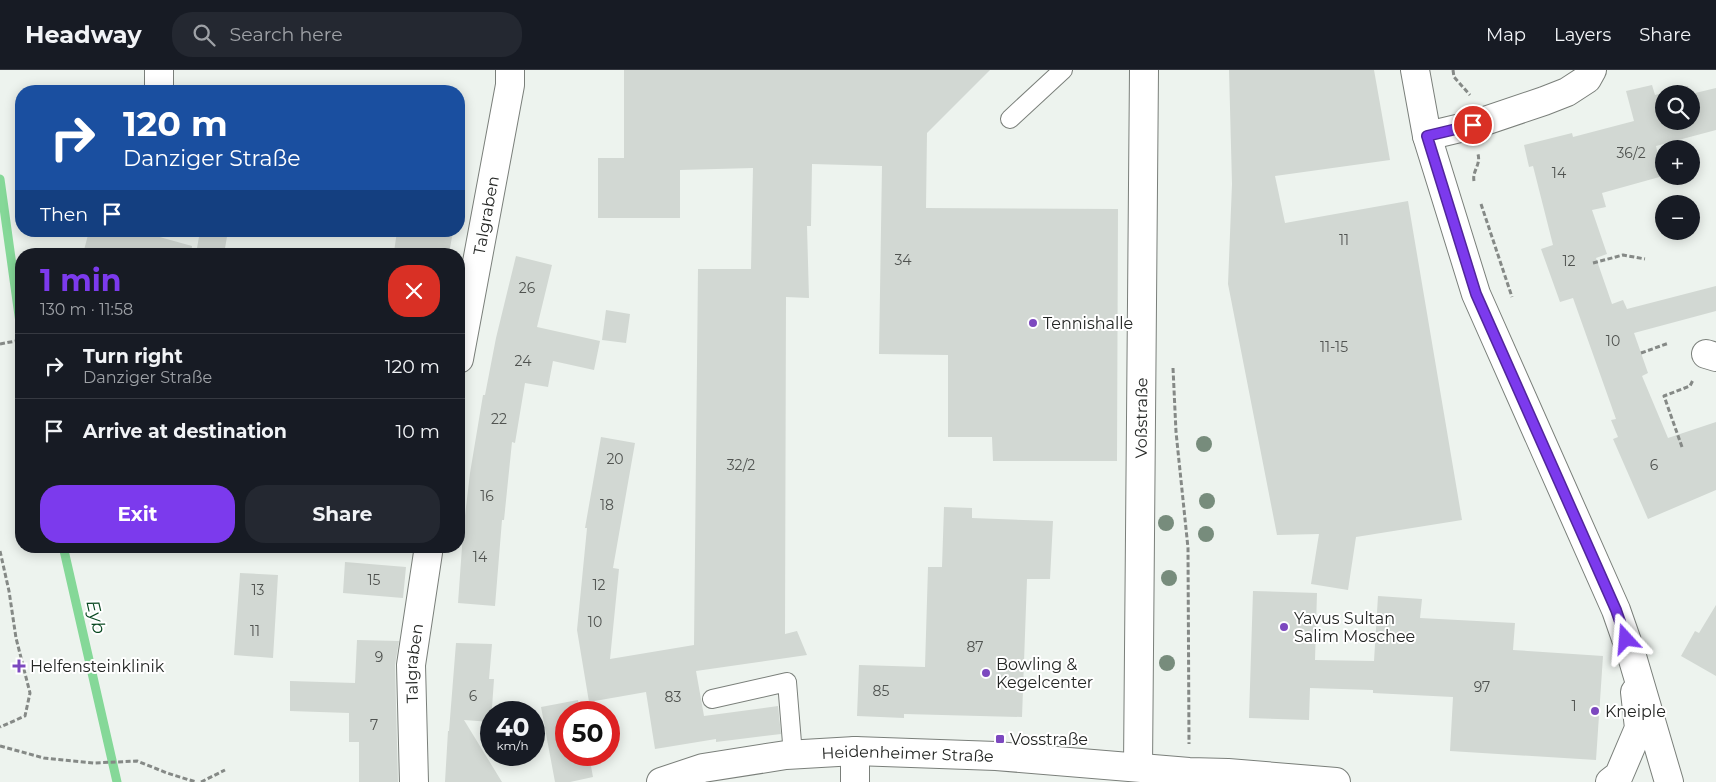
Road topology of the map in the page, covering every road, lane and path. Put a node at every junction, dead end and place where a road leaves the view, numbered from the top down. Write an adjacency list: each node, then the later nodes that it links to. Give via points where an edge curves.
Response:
1 (159, 70): 8 (street)
2 (510, 70): 17 (street, Talgraben)
3 (1063, 70): 9 (lane)
4 (1144, 70): 33 (street, Voßstraße)
5 (1415, 70): 11 (street)
6 (1452, 70): 10 (path, via 1454,77 1475,101)
7 (1592, 70): 10 (street, via 1587,79 1567,92)
8 (159, 85)
9 (1010, 119)
10 (1473, 125): 11 (street); 12 (path, via 1480,161 1473,178)
11 (1427, 136): 27 (street, via 1476,294 1616,610)
12 (1475, 184)
13 (1479, 198): 16 (path)
14 (1645, 259): 15 (path, via 1623,255)
15 (1593, 263)
16 (1514, 303)
17 (465, 327)
18 (15, 341): 20 (path)
19 (1669, 343): 21 (path)
20 (0, 344)
21 (1641, 353)
22 (1711, 356): 24 (path, via 1690,386 1664,396)
23 (1173, 365): 35 (path, via 1188,548)
24 (1682, 448)
25 (0, 551): 29 (path, via 30,693 25,716)
26 (429, 553): 39 (street, Talgraben, via 411,665)
27 (1631, 653): 43 (street, via 1639,728 1619,775); 44 (street)
28 (712, 699): 32 (lane, via 787,682)
29 (0, 727)
30 (0, 746): 37 (path, via 44,758 94,763 137,761)
31 (855, 751): 32 (street, Heidenheimer Straße); 33 (street, Heidenheimer Straße, via 996,756); 41 (street)
32 (793, 755): 40 (street, Heidenheimer Straße, via 703,768)
33 (1138, 767): 35 (street, Heidenheimer Straße)
34 (226, 770): 38 (path)
35 (1189, 772): 36 (street, Heidenheimer Straße)
36 (1228, 778): 42 (street, Heidenheimer Straße)
37 (196, 782)
38 (200, 782)
39 (414, 782)
40 (661, 782)
41 (855, 782)
42 (1336, 782)
43 (1610, 782)
44 (1669, 782)

